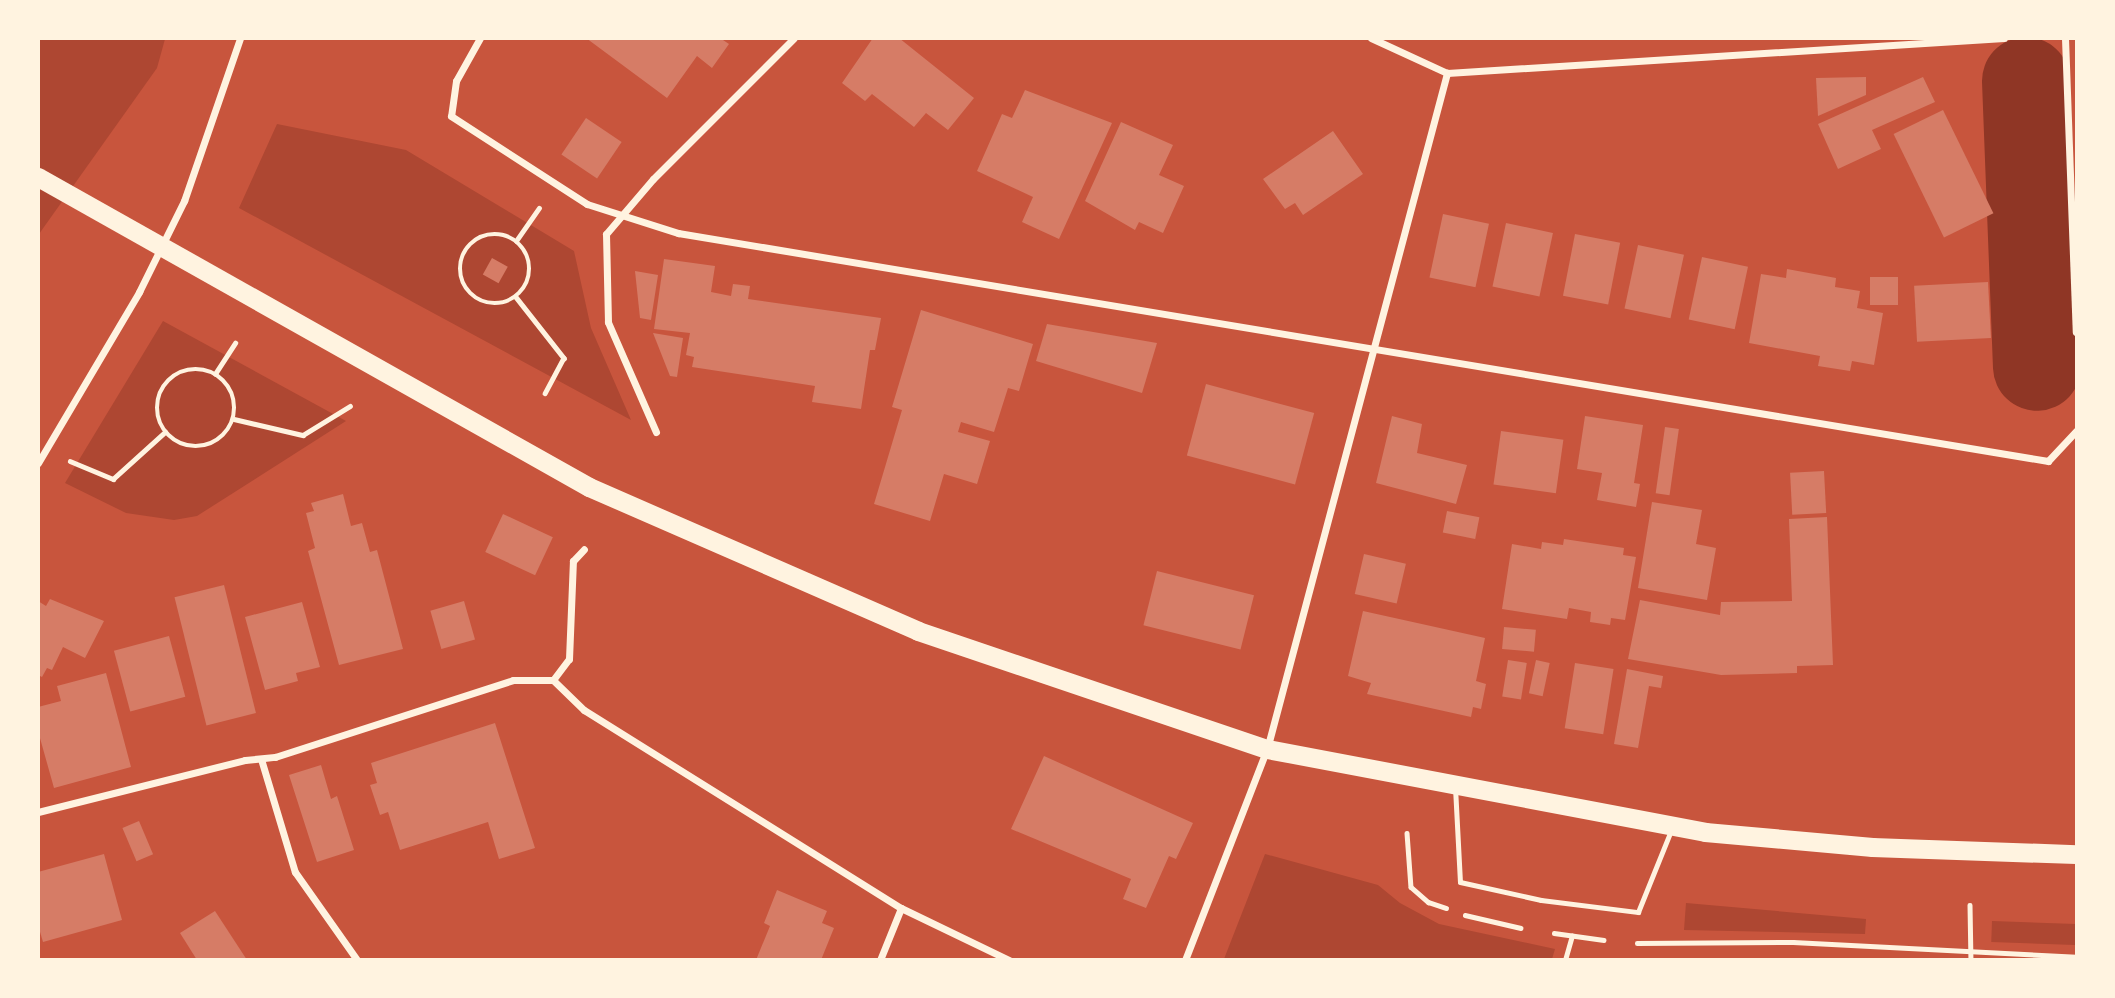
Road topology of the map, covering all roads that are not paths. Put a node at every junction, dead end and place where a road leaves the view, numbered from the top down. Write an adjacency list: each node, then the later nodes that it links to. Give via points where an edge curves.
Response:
1 (240, 38): 10 (street, via 189,188)
2 (480, 38): 9 (street, via 456,81 450,116 587,204)
3 (794, 38): 9 (street)
4 (1371, 38): 7 (street)
5 (2004, 38): 7 (street)
6 (2065, 38): 11 (street)
7 (1447, 73): 12 (street)
8 (38, 177): 10 (highway)
9 (620, 214): 12 (street, via 678,233); 14 (street, via 607,234 608,322)
10 (163, 244): 15 (street); 18 (highway, via 589,487 918,631)
11 (2077, 332)
12 (1374, 348): 13 (street, via 2048,461); 18 (street)
13 (2077, 431)
14 (656, 432)
15 (38, 463)
16 (584, 549): 17 (street, via 573,561 569,659)
17 (553, 680): 19 (street, via 513,680); 24 (street, via 584,710)
18 (1267, 749): 20 (highway); 28 (street)
19 (261, 759): 21 (street); 25 (street, via 295,872)
20 (1454, 784): 22 (highway); 22 (lane, via 1460,882 1541,900 1638,912)
21 (38, 812)
22 (1673, 825): 23 (highway, via 1872,847)
23 (2077, 854)
24 (901, 908): 26 (street); 27 (street)
25 (357, 960)
26 (880, 960)
27 (1009, 960)
28 (1185, 960)

